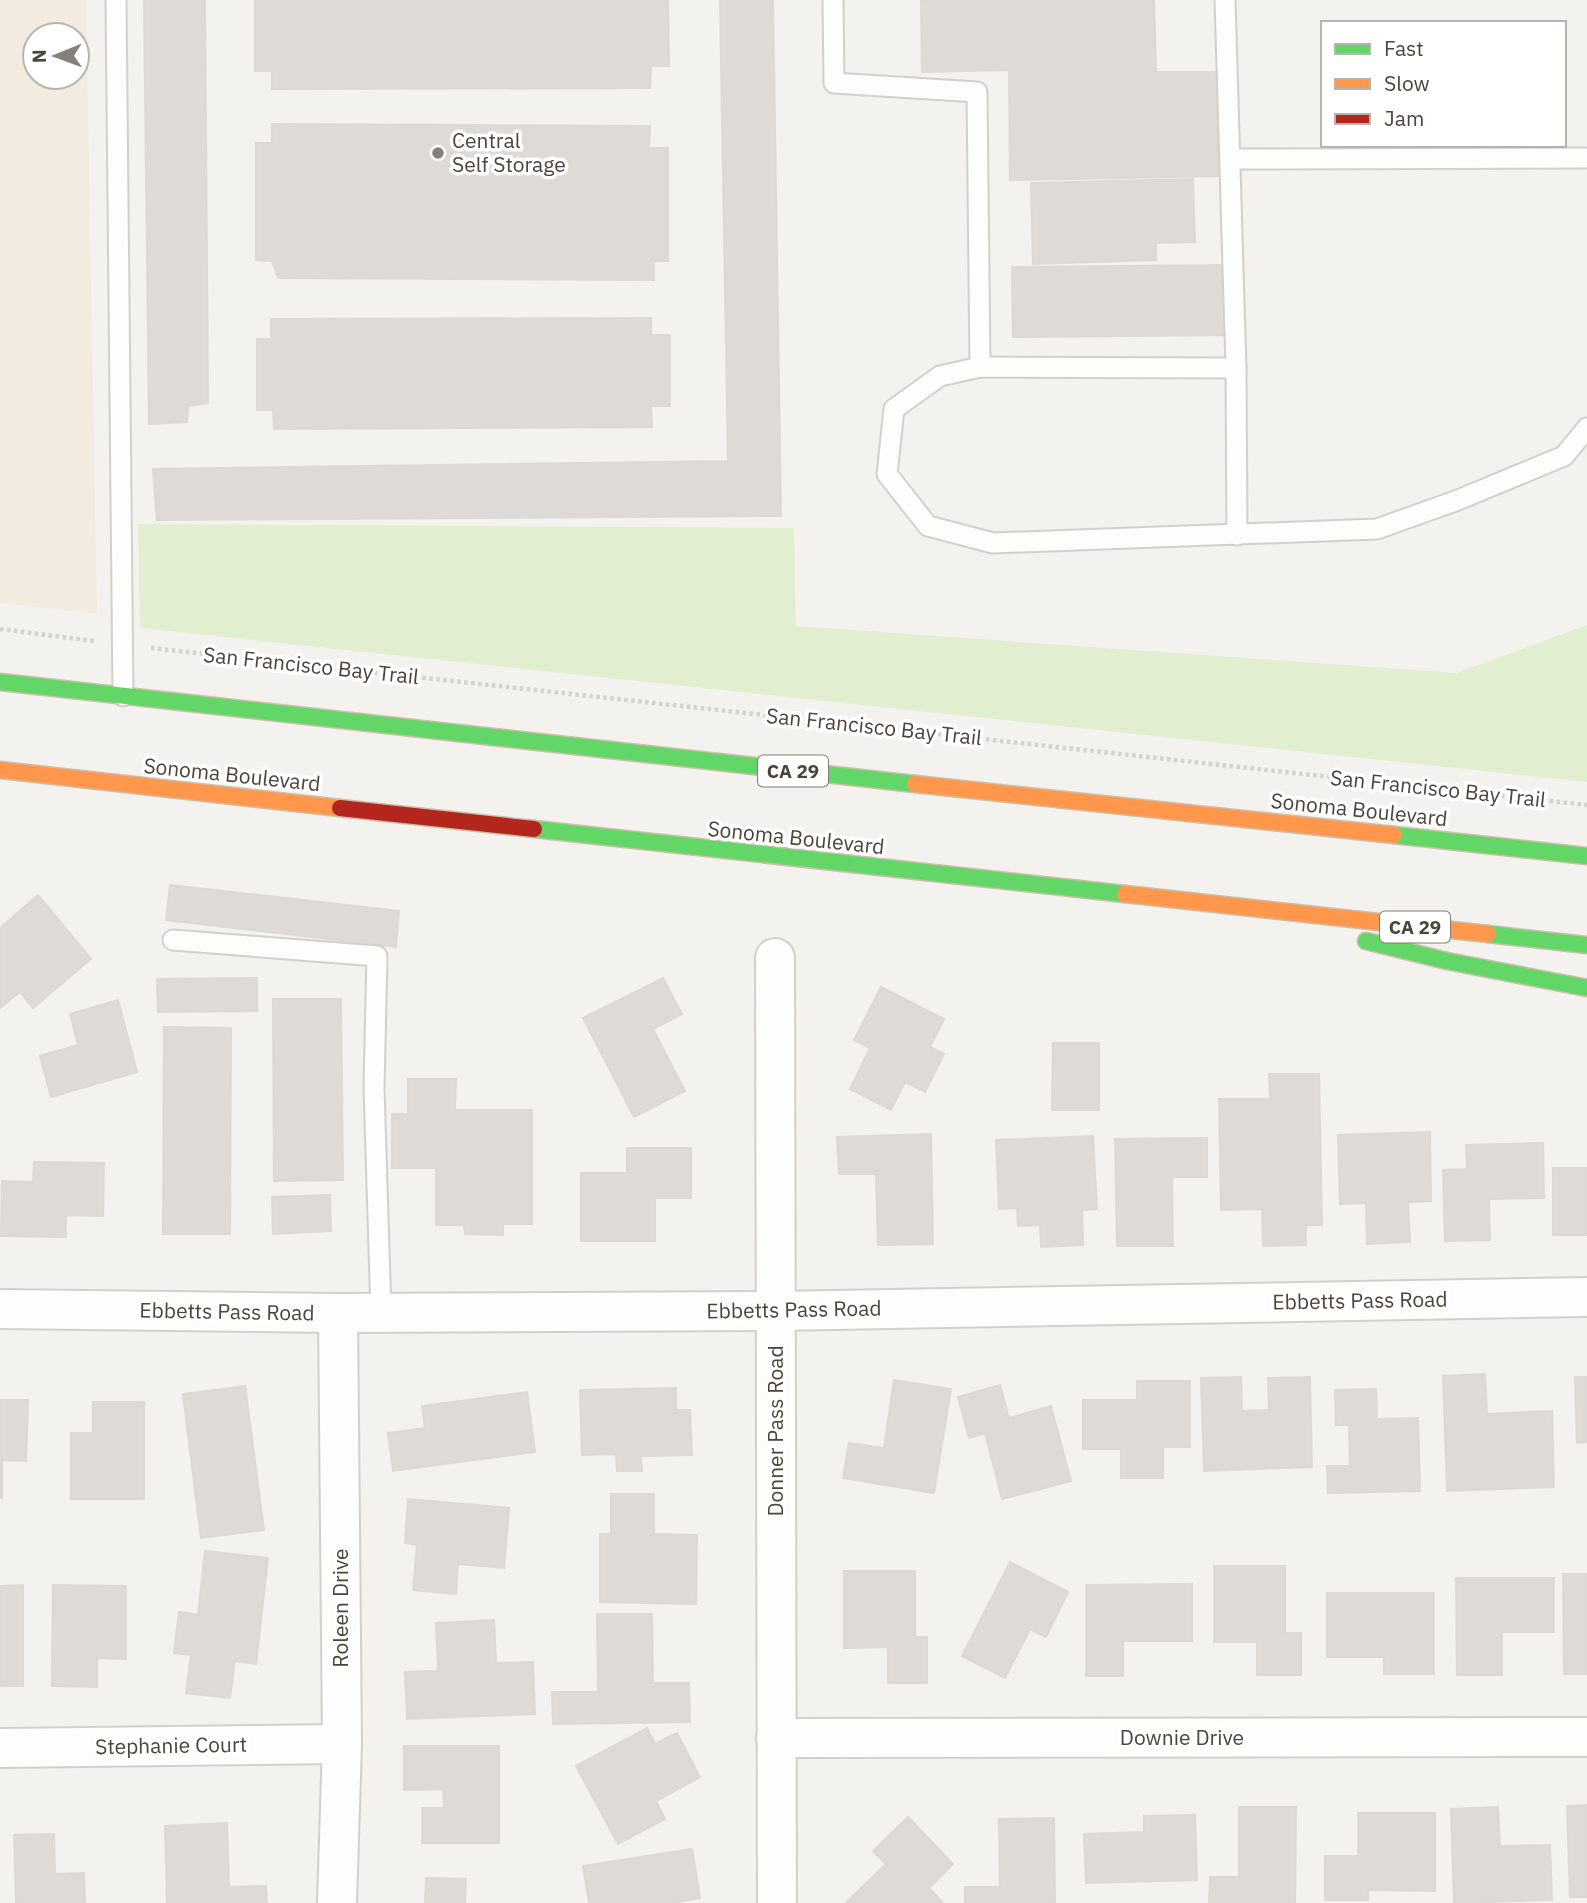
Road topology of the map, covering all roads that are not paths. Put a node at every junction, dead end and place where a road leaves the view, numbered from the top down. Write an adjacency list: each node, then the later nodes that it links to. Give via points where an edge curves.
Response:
1 (116, 0): 11 (lane)
2 (833, 0): 6 (lane, via 834,83 977,92)
3 (1225, 0): 5 (lane)
4 (1587, 158): 5 (lane)
5 (1230, 159): 7 (lane)
6 (980, 367): 7 (lane); 9 (lane, via 940,376 894,409 887,474 928,526 993,543)
7 (1236, 368): 9 (lane)
8 (1587, 428): 9 (lane, via 1564,456 1377,529)
9 (1237, 535)
10 (0, 682): 11 (highway, Sonoma Boulevard / CA 29)
11 (123, 696): 13 (highway, Sonoma Boulevard / CA 29)
12 (0, 770): 14 (highway, Sonoma Boulevard / CA 29)
13 (1587, 856)
14 (1242, 908): 16 (highway, Sonoma Boulevard / CA 29); 18 (highway, via 1447,961)
15 (173, 940): 23 (lane, via 377,956 374,1088)
16 (1587, 945)
17 (775, 958): 21 (street, Donner Pass Road)
18 (1587, 988)
19 (1587, 1297): 21 (street, Ebbetts Pass Road)
20 (0, 1309): 22 (street, Ebbetts Pass Road)
21 (776, 1311): 23 (street, Ebbetts Pass Road); 25 (street, Donner Pass Road)
22 (338, 1313): 23 (street, Ebbetts Pass Road); 26 (street, Roleen Drive)
23 (381, 1313)
24 (1587, 1737): 25 (street, Downie Drive)
25 (776, 1738): 29 (street, Donner Pass Road)
26 (342, 1744): 27 (street, Stephanie Court); 28 (street, Roleen Drive)
27 (0, 1748)
28 (337, 1903)
29 (777, 1903)

